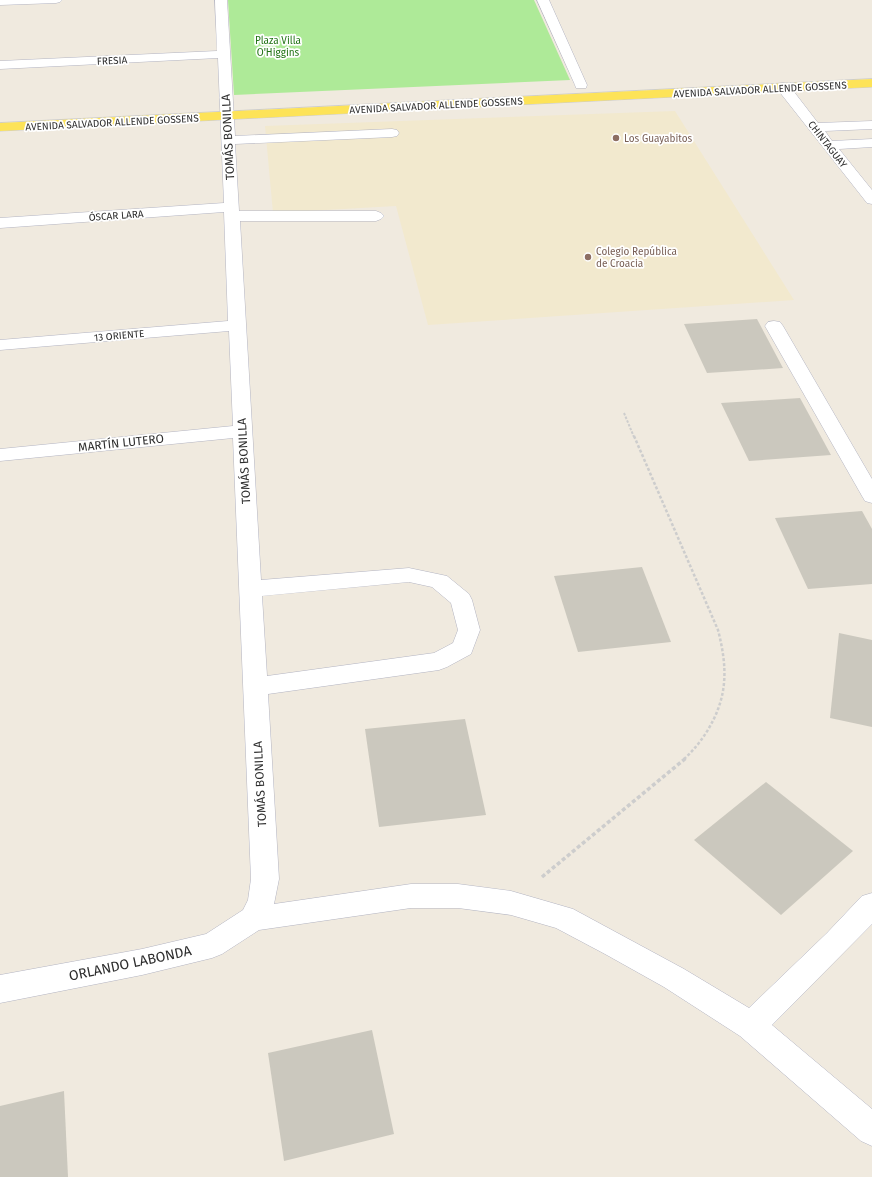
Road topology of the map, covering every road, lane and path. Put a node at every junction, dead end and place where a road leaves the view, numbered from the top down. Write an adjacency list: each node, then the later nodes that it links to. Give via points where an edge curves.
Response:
1 (56, 0): 4 (street)
2 (221, 0): 5 (street, TOMÁS BONILLA)
3 (543, 0): 11 (street)
4 (0, 2)
5 (224, 54): 6 (street, FRESIA); 14 (street, TOMÁS BONILLA)
6 (0, 65)
7 (872, 71): 8 (main road, AVENIDA SALVADOR ALLENDE GOSSENS)
8 (644, 82)
9 (872, 83): 13 (main road, AVENIDA SALVADOR ALLENDE GOSSENS)
10 (597, 84): 11 (main road)
11 (581, 85): 12 (main road)
12 (568, 86)
13 (783, 87): 14 (main road, AVENIDA SALVADOR ALLENDE GOSSENS); 17 (street, CHINTAGUAY)
14 (227, 106): 16 (main road, AVENIDA SALVADOR ALLENDE GOSSENS); 19 (street, TOMÁS BONILLA)
15 (872, 125): 17 (street)
16 (0, 127)
17 (814, 128): 20 (street, CHINTAGUAY)
18 (392, 133): 19 (street)
19 (228, 140): 23 (street, TOMÁS BONILLA)
20 (828, 145): 21 (street); 22 (street, CHINTAGUAY)
21 (870, 146)
22 (872, 200)
23 (232, 212): 24 (street, ÓSCAR LARA); 25 (street, ÓSCAR LARA); 26 (street, TOMÁS BONILLA)
24 (376, 216)
25 (0, 223)
26 (238, 325): 28 (street, 13 ORIENTE); 30 (street, TOMÁS BONILLA)
27 (774, 326): 32 (street)
28 (0, 345)
29 (624, 413): 35 (path, via 718,630 725,650 724,693 718,714 707,734 691,753)
30 (242, 431): 31 (street, MARTÍN LUTERO); 33 (street, TOMÁS BONILLA)
31 (0, 455)
32 (872, 496)
33 (250, 589): 34 (street, TOMÁS BONILLA); 34 (street, via 410,574 439,581 461,600 470,630 463,648 439,661)
34 (255, 687): 37 (street, TOMÁS BONILLA, via 265,879 262,900)
35 (511, 903): 37 (street, via 458,896 411,896); 39 (street, via 563,918 674,978)
36 (872, 905): 39 (street)
37 (253, 919): 38 (street, ORLANDO LABONDA, via 212,945 142,962)
38 (0, 988)
39 (751, 1026): 40 (street)
40 (872, 1130)

